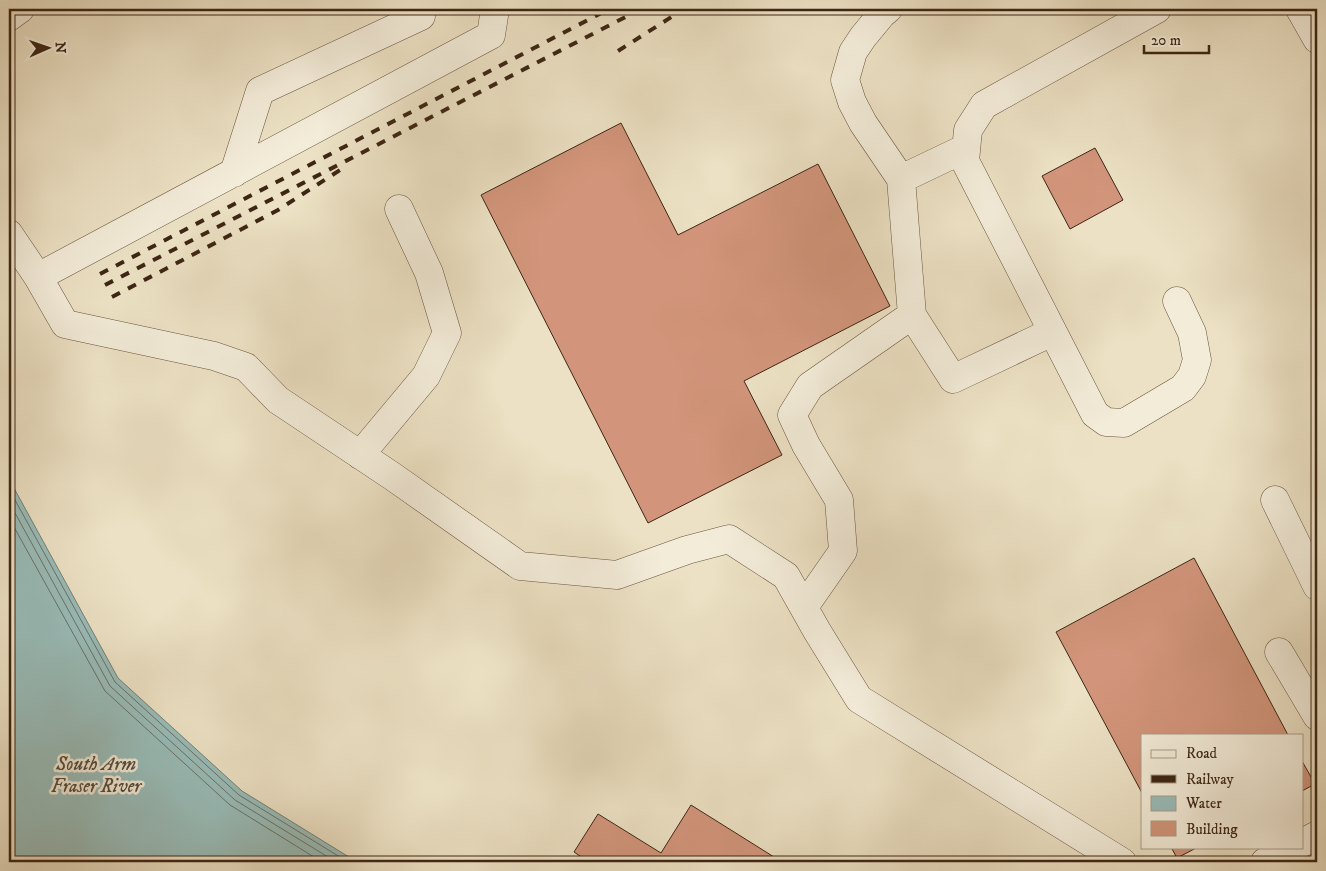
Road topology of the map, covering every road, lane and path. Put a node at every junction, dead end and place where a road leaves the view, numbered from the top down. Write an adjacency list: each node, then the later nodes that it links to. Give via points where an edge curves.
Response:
1 (20, 9): 6 (lane)
2 (495, 9): 10 (lane, via 492,35)
3 (888, 9): 11 (lane, via 853,52 845,80 863,123)
4 (1157, 9): 9 (lane, via 984,105 968,130)
5 (1300, 9): 8 (lane)
6 (9, 16)
7 (421, 16): 10 (lane, via 260,91)
8 (1317, 39)
9 (966, 148): 11 (lane); 17 (lane, via 965,161)
10 (234, 173): 14 (lane)
11 (901, 179): 16 (lane)
12 (399, 209): 18 (lane, via 429,273 447,333 426,376)
13 (9, 234): 14 (lane)
14 (38, 277): 18 (lane, via 65,324 214,356 246,367 278,400)
15 (1177, 301): 17 (lane, via 1192,333 1197,360 1192,376 1183,388 1124,423 1106,422 1094,414)
16 (912, 315): 17 (lane, via 953,379); 21 (lane, via 810,386 792,414 806,445 839,500 843,552)
17 (1052, 332)
18 (360, 455): 21 (lane, via 520,566 617,575 729,539 786,576)
19 (1275, 500): 20 (lane)
20 (1317, 586)
21 (804, 607): 27 (lane, via 860,699)
22 (1279, 652): 23 (lane)
23 (1317, 716)
24 (1317, 835): 25 (lane)
25 (1304, 842)
26 (1292, 848): 28 (lane)
27 (1122, 862)
28 (1265, 862)

